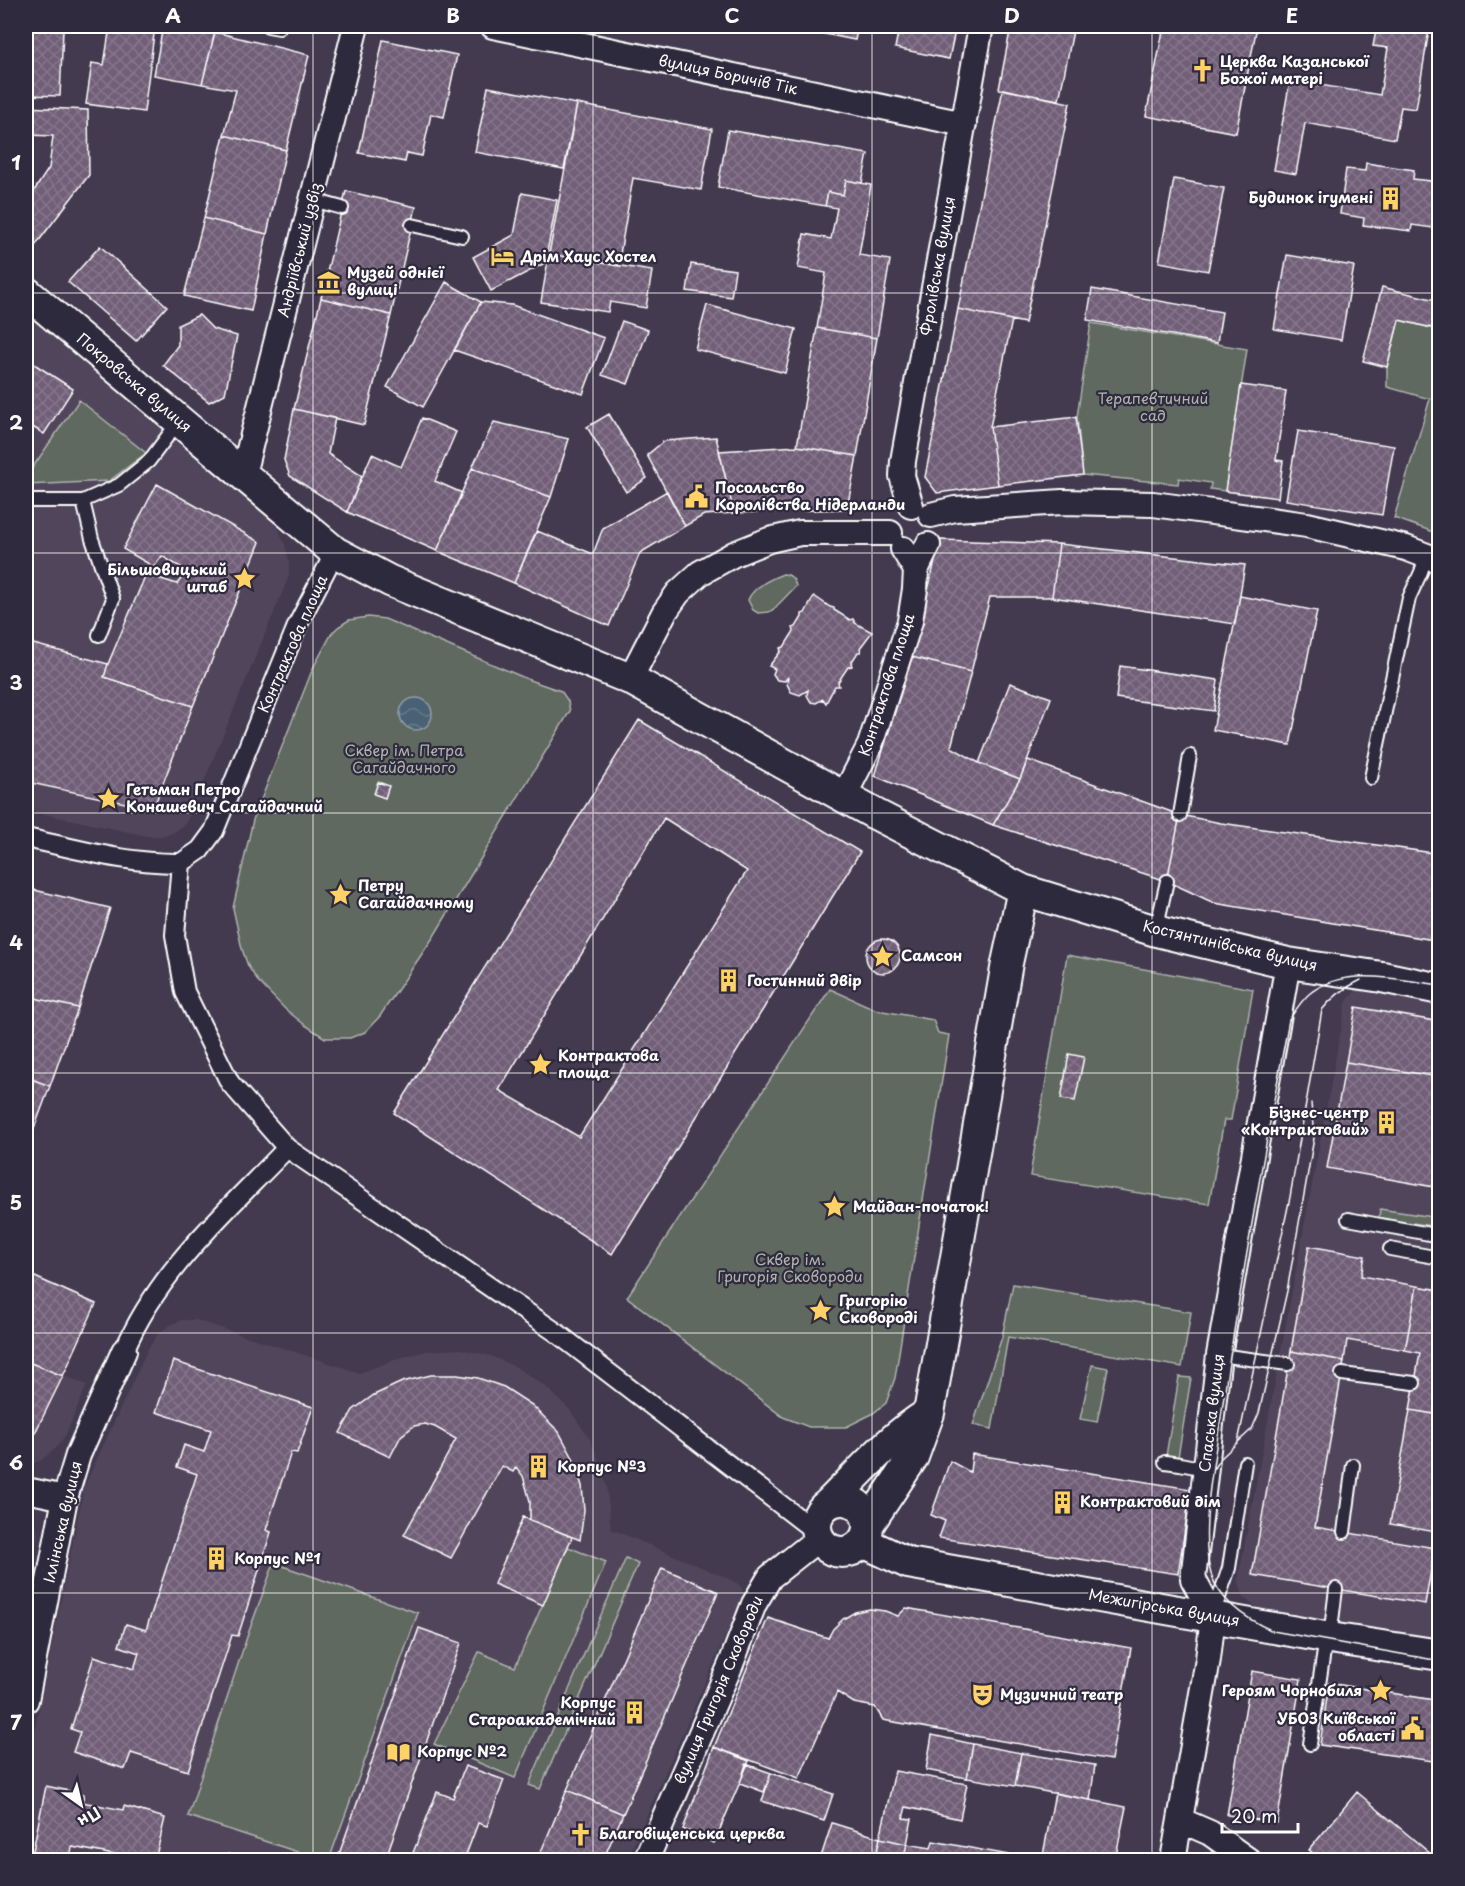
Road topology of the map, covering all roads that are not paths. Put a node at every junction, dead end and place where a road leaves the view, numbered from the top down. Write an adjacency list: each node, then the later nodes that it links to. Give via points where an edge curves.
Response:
1 (356, 26): 5 (street, Андріївський узвіз)
2 (493, 26): 4 (street, вулиця Боричів Тік)
3 (981, 26): 4 (street, Фролівська вулиця)
4 (964, 124): 14 (street, Фролівська вулиця, via 903,461 902,476)
5 (313, 200): 6 (lane); 11 (street, Андріївський узвіз)
6 (342, 208)
7 (412, 225): 8 (lane)
8 (462, 236)
9 (26, 292): 10 (street, Покровська вулиця)
10 (179, 421): 11 (street, Покровська вулиця); 13 (lane, via 149,461 119,484)
11 (243, 474): 17 (street)
12 (26, 501): 13 (lane)
13 (83, 501): 20 (lane, via 113,599)
14 (921, 511): 15 (street, via 900,510 893,517); 16 (street, via 935,525); 18 (street, via 1062,502 1153,504 1307,525)
15 (897, 541): 16 (street, via 908,551); 19 (street); 21 (street, via 800,533 734,554 700,573 678,593)
16 (928, 545): 19 (street, Контрактова площа)
17 (335, 552): 21 (street, via 390,581); 27 (street, Контрактова площа, via 298,624 214,831 200,850)
18 (1433, 559): 23 (lane, via 1421,572 1409,598)
19 (916, 570): 24 (street, Контрактова площа, via 910,621 870,745)
20 (99, 635)
21 (630, 679): 24 (street)
22 (1190, 756): 25 (lane)
23 (1371, 778)
24 (844, 796): 29 (street)
25 (1180, 815)
26 (26, 838): 27 (street, via 124,860)
27 (181, 863): 33 (street, via 175,934 185,992 230,1083)
28 (1167, 881): 30 (lane)
29 (1023, 890): 30 (street, Костянтинівська вулиця); 43 (street)
30 (1156, 931): 31 (street, Костянтинівська вулиця)
31 (1288, 963): 32 (street, Костянтинівська вулиця); 39 (street, Спаська вулиця)
32 (1440, 989)
33 (287, 1148): 38 (street, via 181,1259 134,1327); 53 (street, via 557,1333)
34 (1348, 1219): 35 (lane)
35 (1440, 1236)
36 (1390, 1249): 37 (lane)
37 (1440, 1258)
38 (124, 1351): 49 (street, Іллінська вулиця, via 78,1455)
39 (1219, 1355): 40 (lane); 47 (street, Спаська вулиця)
40 (1288, 1364)
41 (1342, 1374): 42 (lane)
42 (1414, 1383)
43 (929, 1413): 50 (street, via 874,1456); 52 (street, via 913,1457)
44 (1165, 1462): 47 (lane)
45 (1245, 1463): 55 (lane, via 1229,1568)
46 (1353, 1465): 51 (lane)
47 (1205, 1469): 55 (street, Спаська вулиця, via 1193,1580)
48 (26, 1490): 49 (street)
49 (65, 1498): 58 (street, Іллінська вулиця)
50 (830, 1502): 52 (street, via 856,1503 867,1517); 53 (street, via 818,1514)
51 (1344, 1532)
52 (866, 1534): 53 (street, via 848,1552 824,1546); 55 (street, Межигірська вулиця, via 891,1555 908,1563)
53 (817, 1535): 61 (street, вулиця Григорія Сковороди, via 770,1577 754,1604)
54 (1336, 1589): 56 (lane)
55 (1213, 1616): 56 (street, Межигірська вулиця); 60 (street)
56 (1328, 1638): 57 (street, Межигірська вулиця); 59 (lane)
57 (1440, 1655)
58 (26, 1700)
59 (1310, 1744)
60 (1180, 1820): 62 (street); 63 (street, via 1210,1833)
61 (646, 1860)
62 (1173, 1860)
63 (1248, 1860)

